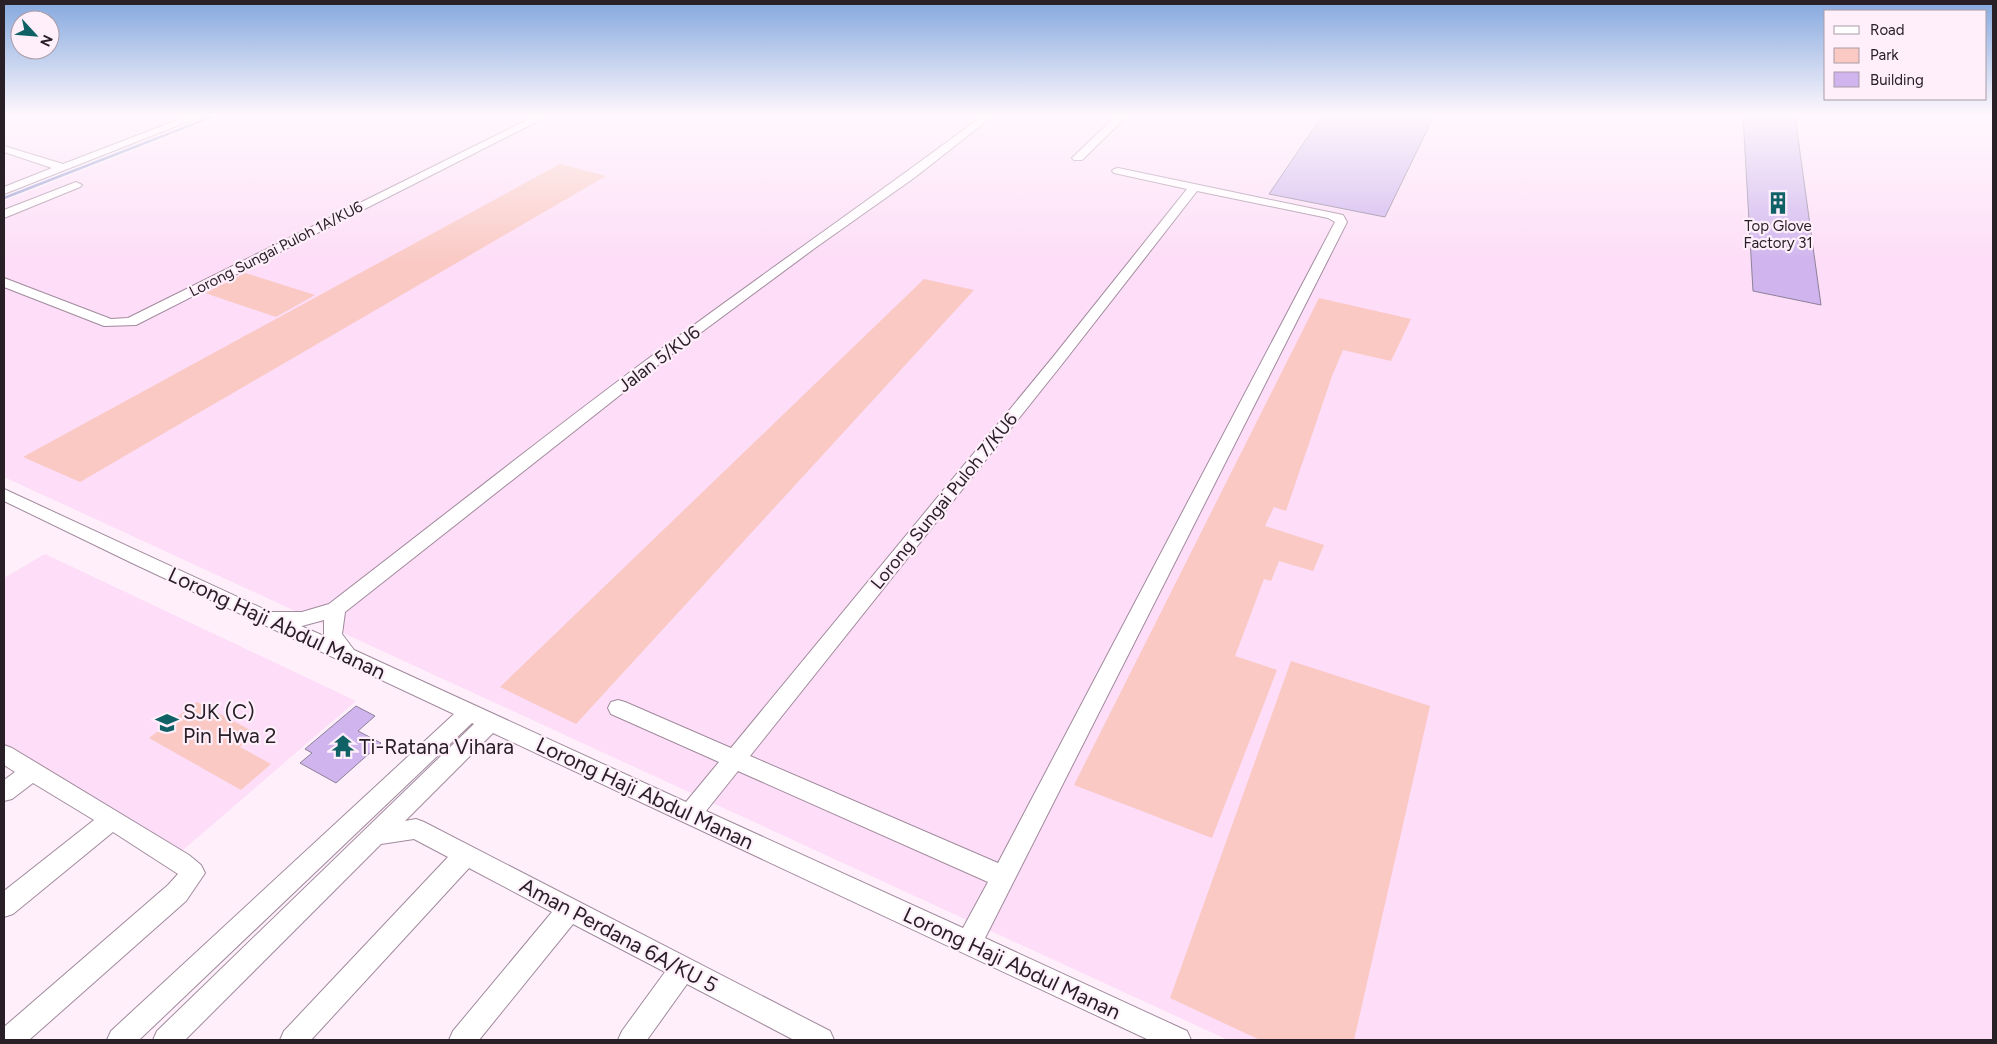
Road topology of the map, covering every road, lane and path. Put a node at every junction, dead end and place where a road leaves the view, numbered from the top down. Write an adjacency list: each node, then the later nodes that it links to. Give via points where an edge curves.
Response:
1 (53, 165): 5 (street)
2 (71, 165): 5 (street)
3 (445, 165): 11 (street, Lorong Sungai Puloh 1A/KU6, via 131,322 109,323)
4 (925, 165): 13 (street, Jalan 5/KU6, via 667,351)
5 (63, 168): 9 (street)
6 (1118, 171): 8 (street)
7 (76, 186): 10 (street)
8 (1194, 187): 19 (street, Lorong Sungai Puloh 7/KU6); 28 (street, via 1331,215 1341,222)
9 (4, 191)
10 (4, 214)
11 (4, 282)
12 (4, 494): 14 (street, Lorong Haji Abdul Manan)
13 (336, 610): 14 (street, via 302,619); 15 (street, via 332,632)
14 (268, 618): 15 (street, Lorong Haji Abdul Manan)
15 (347, 655): 17 (street, Lorong Haji Abdul Manan)
16 (618, 708): 19 (street)
17 (480, 717): 22 (street); 23 (street, Lorong Haji Abdul Manan); 35 (street)
18 (4, 754): 20 (street)
19 (734, 760): 23 (street, Lorong Sungai Puloh 7/KU6); 28 (street)
20 (32, 771): 21 (street); 24 (street)
21 (4, 792)
22 (405, 805): 25 (street); 26 (street)
23 (690, 814): 31 (street, Lorong Haji Abdul Manan)
24 (111, 820): 29 (street); 34 (street, via 181,862 193,873 177,893)
25 (416, 829): 26 (street); 27 (street, Aman Perdana 6A/KU 5)
26 (375, 835): 36 (street)
27 (466, 855): 30 (street, Aman Perdana 6A/KU 5); 37 (street)
28 (1003, 877): 31 (street)
29 (4, 906)
30 (570, 909): 32 (street, Aman Perdana 6A/KU 5); 38 (street)
31 (969, 943): 40 (street, Lorong Haji Abdul Manan)
32 (683, 968): 33 (street, Aman Perdana 6A/KU 5); 39 (street)
33 (810, 1038)
34 (9, 1040)
35 (120, 1040)
36 (166, 1040)
37 (293, 1040)
38 (462, 1040)
39 (631, 1040)
40 (1178, 1040)

